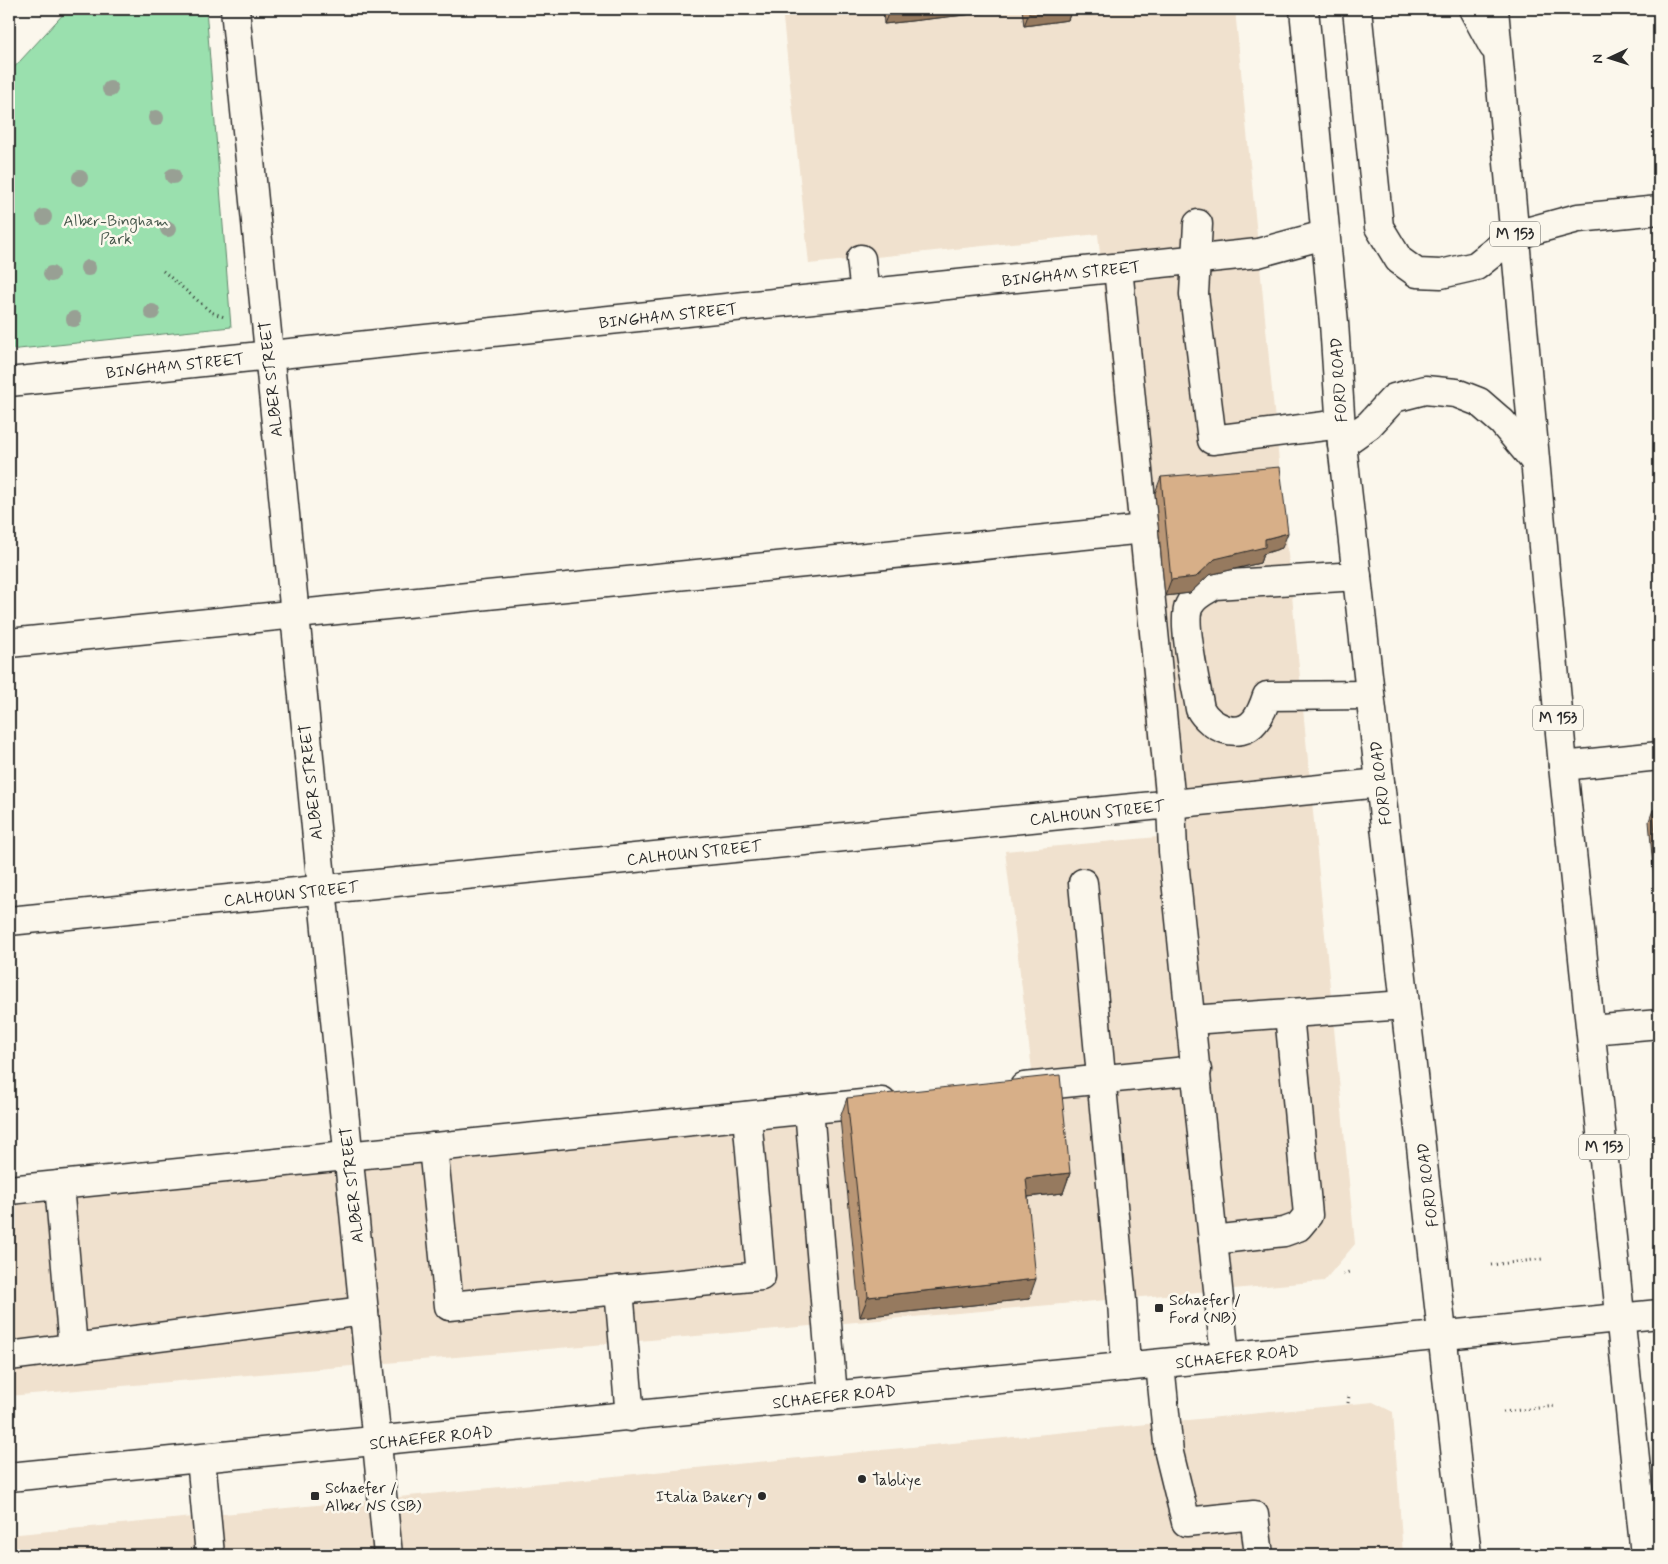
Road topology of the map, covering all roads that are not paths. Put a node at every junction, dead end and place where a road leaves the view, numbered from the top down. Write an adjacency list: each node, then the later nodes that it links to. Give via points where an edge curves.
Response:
1 (234, 9): 15 (main road, ALBER STREET)
2 (1304, 9): 9 (main road, FORD ROAD)
3 (1357, 9): 10 (main road, via 1380,227 1399,260 1417,273 1441,274 1476,266)
4 (1473, 9): 6 (main road)
5 (1494, 9): 6 (main road, M 153)
6 (1499, 56): 10 (main road, M 153)
7 (1659, 210): 10 (main road, via 1578,218)
8 (1198, 224): 12 (main road)
9 (1324, 235): 12 (main road, BINGHAM STREET, via 1258,253); 17 (main road, FORD ROAD)
10 (1515, 235): 18 (main road, M 153)
11 (861, 259): 14 (main road)
12 (1197, 259): 13 (main road, BINGHAM STREET); 17 (main road, via 1194,294 1212,440)
13 (1118, 268): 14 (main road, BINGHAM STREET); 19 (main road)
14 (865, 294): 15 (main road, BINGHAM STREET)
15 (268, 356): 16 (main road, BINGHAM STREET); 21 (main road, ALBER STREET)
16 (9, 382)
17 (1341, 434): 18 (main road, via 1369,425 1394,398 1425,390 1456,393 1479,402 1502,422); 20 (main road, FORD ROAD)
18 (1534, 460): 25 (main road, M 153)
19 (1144, 528): 21 (main road); 27 (main road)
20 (1357, 576): 23 (main road, FORD ROAD); 23 (main road, via 1215,585 1196,596 1188,608 1187,626 1200,709 1206,720 1222,729 1238,731 1254,723 1267,696)
21 (294, 615): 22 (main road); 29 (main road, ALBER STREET)
22 (9, 643)
23 (1369, 695): 26 (main road, FORD ROAD)
24 (1659, 756): 25 (main road)
25 (1563, 766): 35 (main road, M 153)
26 (1380, 783): 27 (main road, CALHOUN STREET); 31 (main road, FORD ROAD)
27 (1171, 804): 29 (main road, CALHOUN STREET); 33 (main road)
28 (1083, 883): 37 (main road)
29 (321, 890): 30 (main road, CALHOUN STREET); 43 (main road, ALBER STREET)
30 (9, 921)
31 (1406, 1005): 32 (main road); 51 (main road, FORD ROAD)
32 (1289, 1014): 33 (main road); 46 (main road, via 1308,1215 1298,1227 1284,1232)
33 (1191, 1020): 36 (main road)
34 (1659, 1024): 35 (main road)
35 (1591, 1030): 50 (main road, M 153)
36 (1197, 1070): 37 (main road); 46 (main road)
37 (1102, 1080): 38 (main road); 56 (main road)
38 (995, 1090)
39 (907, 1099): 40 (main road)
40 (809, 1109): 41 (main road); 57 (main road)
41 (746, 1116): 42 (main road); 47 (main road, via 761,1276)
42 (433, 1147): 43 (main road); 47 (main road, via 449,1306)
43 (348, 1156): 44 (main road); 48 (main road, ALBER STREET)
44 (59, 1185): 45 (main road); 52 (main road)
45 (9, 1190)
46 (1213, 1240): 54 (main road)
47 (619, 1290): 58 (main road)
48 (364, 1311): 52 (main road); 59 (main road, ALBER STREET)
49 (1659, 1314): 50 (main road, SCHAEFER ROAD)
50 (1622, 1317): 51 (main road, SCHAEFER ROAD); 66 (main road, M 153)
51 (1444, 1335): 54 (main road, SCHAEFER ROAD); 65 (main road, FORD ROAD)
52 (72, 1348): 53 (main road)
53 (9, 1356)
54 (1225, 1357): 55 (main road, SCHAEFER ROAD)
55 (1160, 1364): 56 (main road, SCHAEFER ROAD); 64 (main road, via 1169,1453 1186,1522 1254,1515)
56 (1126, 1368): 57 (main road, SCHAEFER ROAD)
57 (833, 1396): 58 (main road, SCHAEFER ROAD)
58 (630, 1417): 59 (main road, SCHAEFER ROAD)
59 (377, 1442): 60 (main road, SCHAEFER ROAD); 63 (main road, ALBER STREET)
60 (201, 1459): 61 (main road, SCHAEFER ROAD); 62 (main road)
61 (9, 1477)
62 (210, 1555)
63 (388, 1555)
64 (1259, 1555)
65 (1467, 1555)
66 (1645, 1555)

